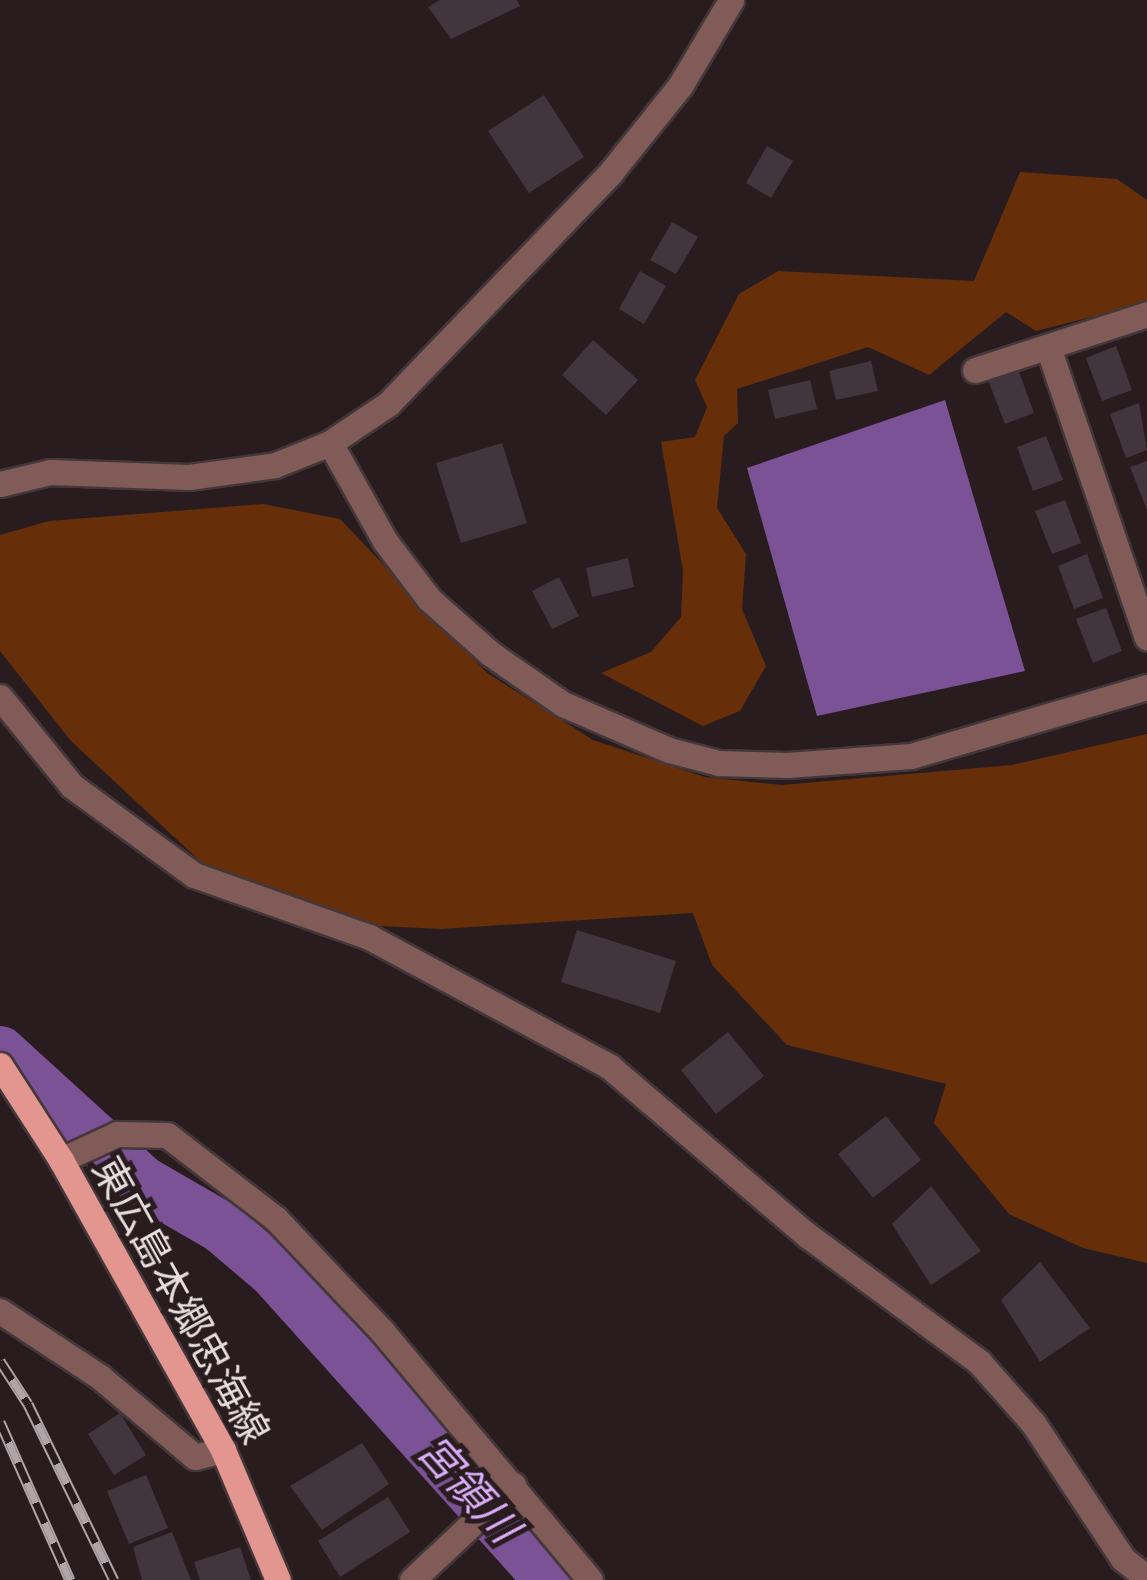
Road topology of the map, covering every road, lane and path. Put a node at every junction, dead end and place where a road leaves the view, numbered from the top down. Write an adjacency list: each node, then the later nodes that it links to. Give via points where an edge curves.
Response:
1 (731, 0): 5 (street, via 680,86 612,172 388,404)
2 (1147, 314): 3 (street)
3 (1048, 347): 4 (street); 7 (street)
4 (975, 370)
5 (330, 443): 6 (street, via 275,465 189,477 50,472); 8 (street, via 385,541 429,599 490,654 563,704 669,750 718,762 786,765 911,756)
6 (0, 484)
7 (1147, 638)
8 (1147, 687)
9 (0, 697): 15 (street, via 72,786 194,874 369,937 610,1066 806,1235 979,1362 1032,1423 1122,1559)
10 (0, 1065): 11 (main road, 東広島本郷忠海線)
11 (61, 1160): 13 (main road, 東広島本郷忠海線); 14 (street, via 117,1134 167,1135 276,1219)
12 (0, 1311): 13 (street, via 100,1377 195,1457)
13 (223, 1450): 16 (main road, 東広島本郷忠海線)
14 (495, 1499): 17 (street); 18 (street)
15 (1147, 1578)
16 (278, 1580)
17 (412, 1580)
18 (590, 1580)

